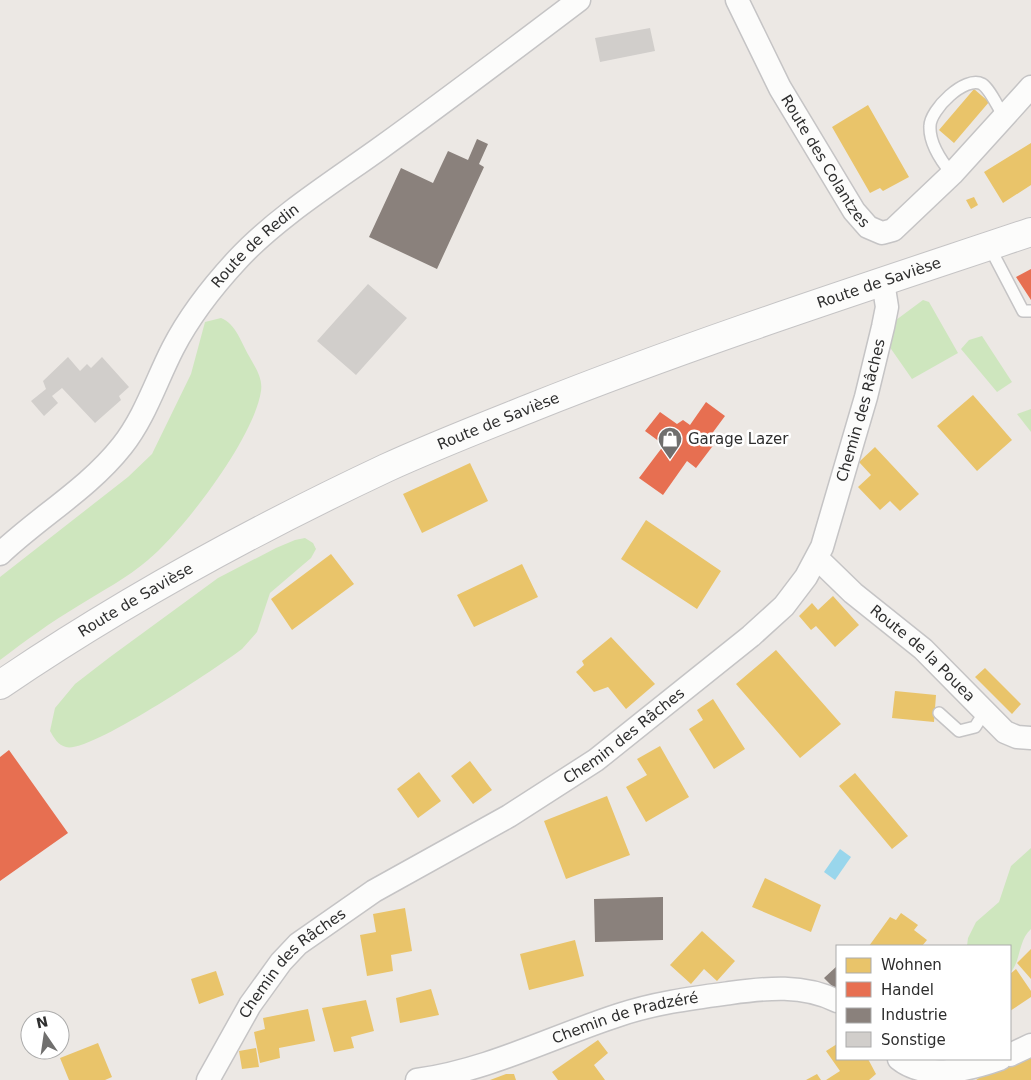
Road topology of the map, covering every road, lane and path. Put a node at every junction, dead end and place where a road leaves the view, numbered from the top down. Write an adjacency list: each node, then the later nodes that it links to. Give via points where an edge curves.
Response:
1 (579, 0): 10 (street, Route de Redin, via 326,188 240,257 192,315 142,416 123,445 99,472)
2 (737, 0): 5 (street, Route des Colantzes, via 780,88 836,184 868,227 882,233 893,230)
3 (1031, 87): 4 (street, Route des Colantzes)
4 (1003, 115): 5 (street, Route des Colantzes); 5 (lane, via 980,82 959,87 934,112 930,126 934,142 942,162)
5 (952, 174)
6 (1031, 232): 7 (street, Route de Savièse)
7 (989, 246): 8 (street, Route de Savièse); 9 (lane, via 1023,310)
8 (883, 282): 11 (street, Chemin des Râches, via 887,308 883,327); 12 (street, Route de Savièse, via 703,342 388,467 306,506 178,575)
9 (1031, 312)
10 (0, 554)
11 (818, 559): 14 (street, Route de la Pouea, via 923,649); 21 (street, Chemin des Râches, via 773,617 596,760 509,816 374,891 298,944 250,1005)
12 (0, 685)
13 (939, 713): 14 (lane, via 959,731 975,727)
14 (984, 713): 15 (street, Route de la Pouea, via 1005,732)
15 (1031, 738)
16 (836, 1001): 22 (street, Chemin de Pradzéré, via 809,991 784,988 755,989 657,1005 606,1019 508,1058)
17 (1031, 1045): 18 (street)
18 (1011, 1055)
19 (901, 1060): 20 (street, via 917,1073 936,1075 964,1071)
20 (997, 1060)
21 (208, 1080)
22 (417, 1080)

